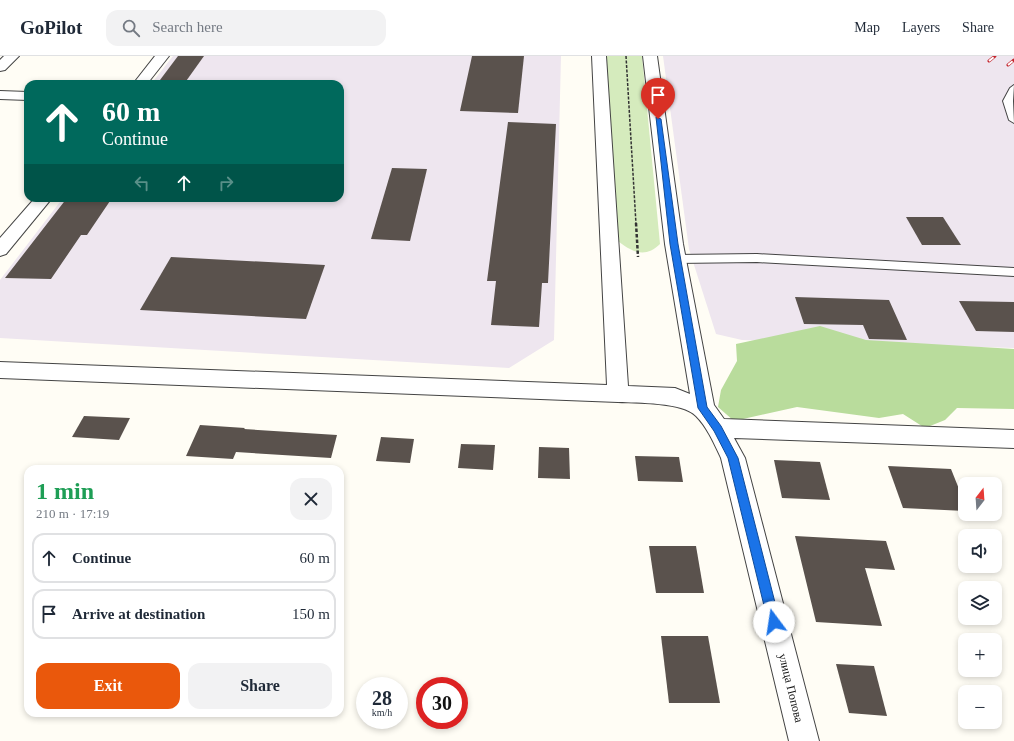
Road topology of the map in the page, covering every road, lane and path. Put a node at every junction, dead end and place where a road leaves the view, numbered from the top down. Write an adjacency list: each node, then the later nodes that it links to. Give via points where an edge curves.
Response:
1 (12, 56): 6 (street)
2 (162, 56): 7 (street)
3 (599, 56): 18 (street)
4 (626, 56): 14 (path)
5 (650, 56): 15 (street, улица Попова)
6 (0, 67)
7 (143, 80)
8 (1014, 88): 11 (lane, via 1008,101)
9 (0, 95): 10 (street)
10 (24, 96)
11 (1014, 120)
12 (41, 202): 13 (street)
13 (0, 250)
14 (638, 257)
15 (676, 259): 16 (lane, via 757,258); 19 (street, улица Попова)
16 (1014, 272)
17 (0, 370): 18 (street)
18 (618, 394): 19 (street, via 675,397)
19 (710, 418): 20 (street); 21 (street, улица Попова, via 733,458)
20 (1014, 439)
21 (804, 741)

